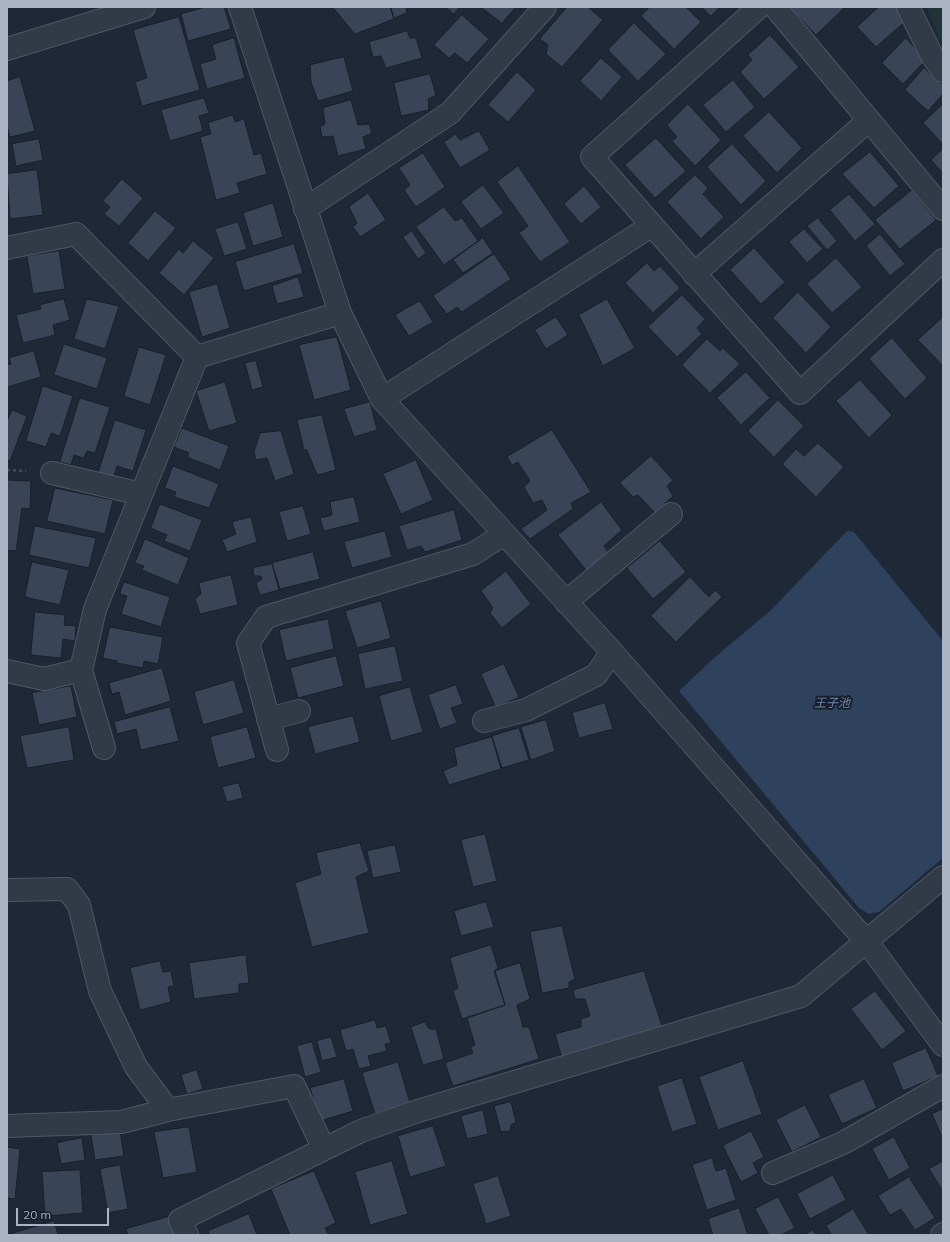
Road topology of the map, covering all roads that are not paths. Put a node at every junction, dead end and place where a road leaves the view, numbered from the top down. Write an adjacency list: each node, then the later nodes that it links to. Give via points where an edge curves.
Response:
1 (144, 7): 7 (street)
2 (240, 7): 10 (street)
3 (545, 7): 10 (street, via 450,113)
4 (758, 7): 12 (street, via 592,157)
5 (775, 7): 9 (street)
6 (908, 7): 8 (street, via 932,56)
7 (7, 49)
8 (943, 71)
9 (869, 120): 11 (street); 15 (street)
10 (306, 209): 16 (street)
11 (943, 209)
12 (651, 226): 15 (street); 18 (street)
13 (7, 248): 17 (street, via 76,234)
14 (943, 260): 15 (street, via 800,392)
15 (694, 274)
16 (340, 312): 17 (street); 18 (street)
17 (197, 357): 20 (street)
18 (382, 399): 22 (street)
19 (52, 473): 20 (street)
20 (141, 494): 25 (street, via 95,609)
21 (671, 514): 23 (street)
22 (504, 534): 23 (street); 28 (street, via 473,554 266,617 248,643)
23 (566, 602): 24 (street)
24 (612, 652): 29 (street, via 596,675 526,710); 34 (street)
25 (81, 670): 26 (street, via 44,678); 30 (street)
26 (7, 671)
27 (299, 711): 28 (street)
28 (268, 719): 31 (street)
29 (484, 721)
30 (104, 748)
31 (277, 750)
32 (943, 877): 34 (street)
33 (7, 890): 37 (street, via 66,889 79,905 100,991 136,1067)
34 (866, 942): 35 (street); 39 (street, via 801,996 418,1110 361,1131)
35 (943, 1045)
36 (943, 1086): 40 (street, via 843,1143)
37 (168, 1110): 38 (street, via 121,1122); 39 (street, via 294,1086)
38 (7, 1126)
39 (324, 1149): 41 (street, via 180,1220)
40 (773, 1173)
41 (187, 1235)

